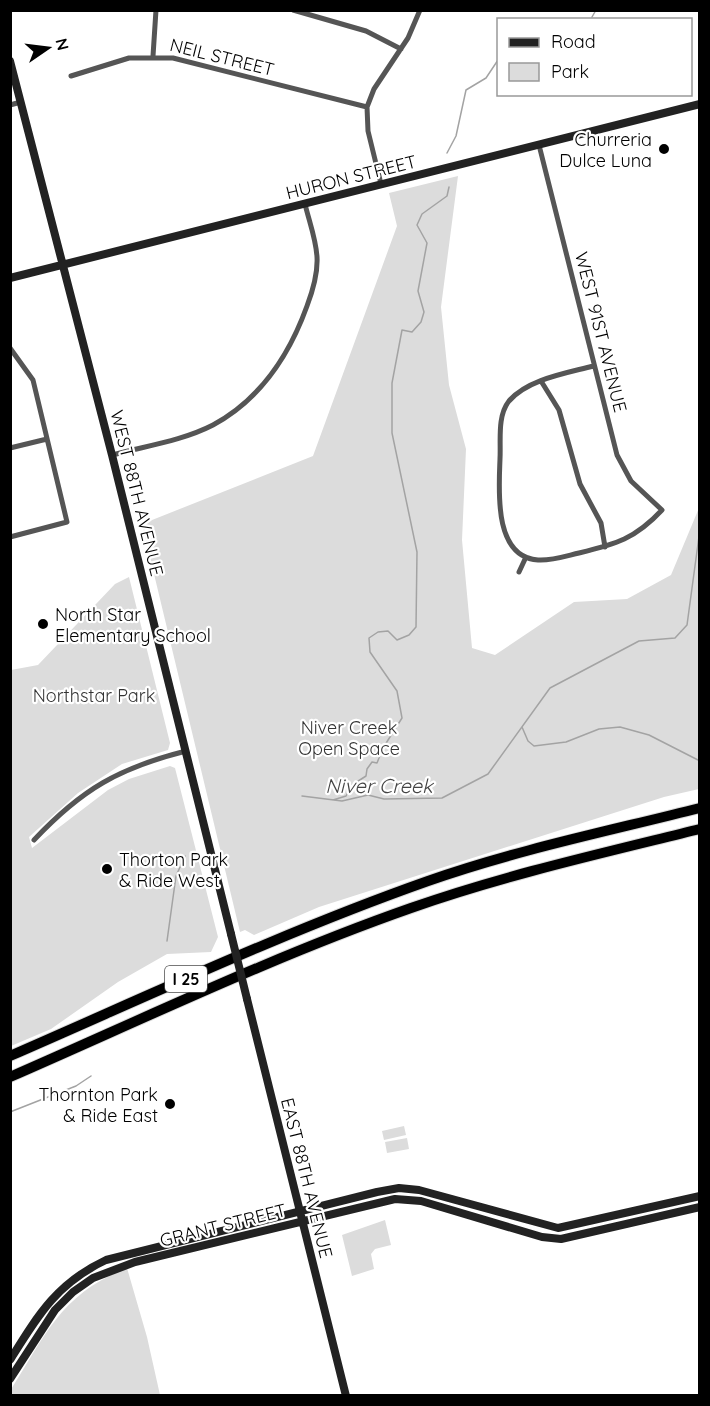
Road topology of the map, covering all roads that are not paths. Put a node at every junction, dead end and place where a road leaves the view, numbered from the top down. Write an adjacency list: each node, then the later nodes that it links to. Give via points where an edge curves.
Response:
1 (156, 10): 5 (street)
2 (293, 10): 4 (street, via 366,31)
3 (420, 10): 4 (street)
4 (401, 49): 11 (street, via 374,89)
5 (153, 56): 7 (street, NEIL STREET, via 129,58); 11 (street, NEIL STREET, via 184,60)
6 (11, 65): 8 (main road, WEST 88TH AVENUE)
7 (71, 76)
8 (21, 102): 10 (street); 15 (main road, WEST 88TH AVENUE)
9 (699, 104): 12 (main road, HURON STREET)
10 (10, 105)
11 (367, 107): 13 (street, via 368,131)
12 (539, 145): 13 (main road, HURON STREET); 18 (street, WEST 91ST AVENUE)
13 (381, 184): 14 (main road, HURON STREET)
14 (305, 204): 15 (main road, HURON STREET); 22 (street, via 317,257 314,284 297,333 269,379 240,407 211,426)
15 (63, 265): 16 (main road, HURON STREET); 22 (main road, WEST 88TH AVENUE)
16 (10, 278)
17 (10, 348): 20 (street, via 33,380)
18 (593, 366): 19 (street); 24 (street, WEST 91ST AVENUE, via 620,464 631,481 662,510 627,539)
19 (541, 381): 24 (street, via 559,410 580,484 601,523); 25 (street, via 509,402 501,426 499,495 504,528 512,544)
20 (47, 439): 21 (street); 23 (street, via 67,522)
21 (10, 448)
22 (112, 455): 27 (main road, WEST 88TH AVENUE)
23 (10, 537)
24 (605, 547): 25 (street, via 543,560)
25 (526, 557): 26 (street)
26 (519, 572)
27 (186, 751): 31 (street, via 143,762 110,777); 33 (main road, WEST 88TH AVENUE, bridge)
28 (699, 808): 32 (highway, I 25, via 487,863)
29 (699, 816): 32 (highway, via 514,862 386,903)
30 (699, 829): 33 (highway, I 25, via 459,892)
31 (34, 840)
32 (363, 906): 34 (highway, I 25)
33 (238, 972): 35 (highway); 36 (highway, I 25); 39 (main road, EAST 88TH AVENUE, bridge)
34 (10, 1056)
35 (10, 1070)
36 (10, 1077)
37 (699, 1196): 39 (main road, GRANT STREET, via 558,1228 408,1189 386,1190)
38 (699, 1207): 40 (main road, GRANT STREET, via 561,1239 409,1199 383,1201)
39 (301, 1210): 40 (main road, EAST 88TH AVENUE); 41 (main road, GRANT STREET, via 132,1252 95,1265 53,1297)
40 (303, 1221): 42 (main road, GRANT STREET, via 135,1262 93,1278 55,1310); 43 (main road, EAST 88TH AVENUE)
41 (10, 1360)
42 (10, 1379)
43 (346, 1395)

